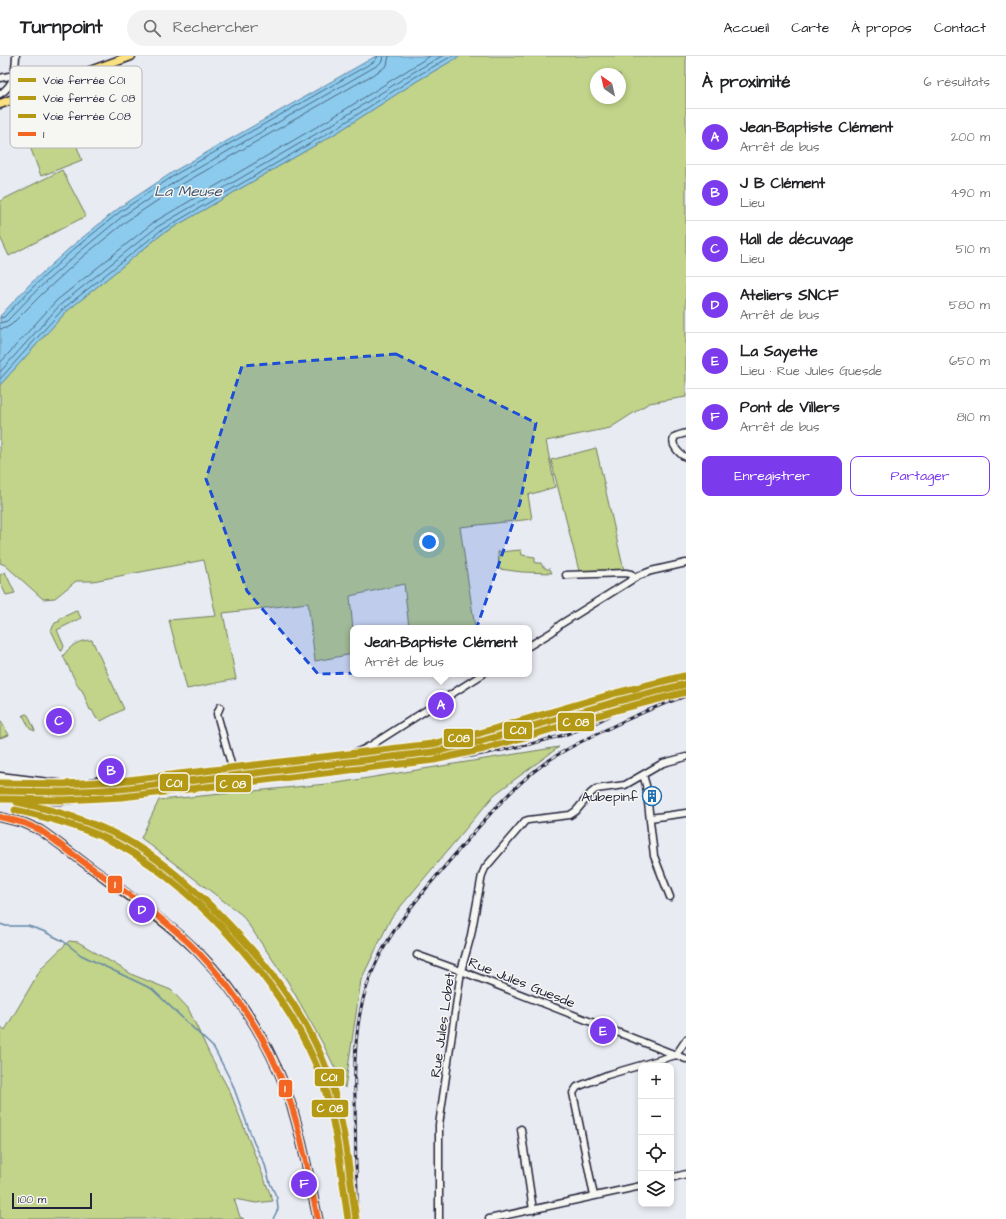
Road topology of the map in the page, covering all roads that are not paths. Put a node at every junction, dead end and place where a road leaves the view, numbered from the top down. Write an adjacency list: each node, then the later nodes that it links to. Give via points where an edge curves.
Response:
1 (16, 56): 3 (street)
2 (131, 56): 4 (main road)
3 (15, 66)
4 (104, 66)
5 (10, 75): 6 (street)
6 (0, 78)
7 (10, 86): 8 (street)
8 (0, 94)
9 (10, 100): 10 (main road)
10 (0, 104)
11 (686, 433): 12 (street, via 677,436 674,444 681,455)
12 (686, 457)
13 (686, 563): 15 (street, via 651,571)
14 (566, 575): 15 (street, via 626,573)
15 (634, 578): 16 (street)
16 (532, 644)
17 (478, 677): 20 (street, via 354,754)
18 (220, 707): 20 (street, via 217,714)
19 (686, 757): 21 (street, Rue Jules Lobet, via 663,763)
20 (233, 771): 22 (street, via 119,784 100,780 82,784)
21 (643, 775): 25 (street); 28 (street, Rue Jules Lobet, via 625,785 596,789 570,815 528,820 522,824 483,872)
22 (0, 776)
23 (686, 813): 25 (street)
24 (0, 817): 38 (main road, via 40,830 150,912 187,942 230,989 251,1020 285,1088 296,1120)
25 (650, 818): 26 (street, via 654,856)
26 (670, 897)
27 (417, 955): 28 (street, Rue Jules Guesde)
28 (461, 971): 30 (street, Rue Jules Guesde); 39 (street, Rue Jules Lobet, via 439,1130)
29 (686, 1040): 30 (street)
30 (676, 1054): 31 (street, Rue Jules Guesde); 36 (street, via 607,1075 577,1087 573,1093)
31 (686, 1059)
32 (521, 1129): 37 (street)
33 (686, 1174): 34 (street)
34 (674, 1177)
35 (638, 1187): 36 (street)
36 (594, 1196): 37 (street)
37 (533, 1210): 40 (street)
38 (318, 1219)
39 (439, 1219)
40 (489, 1219)

